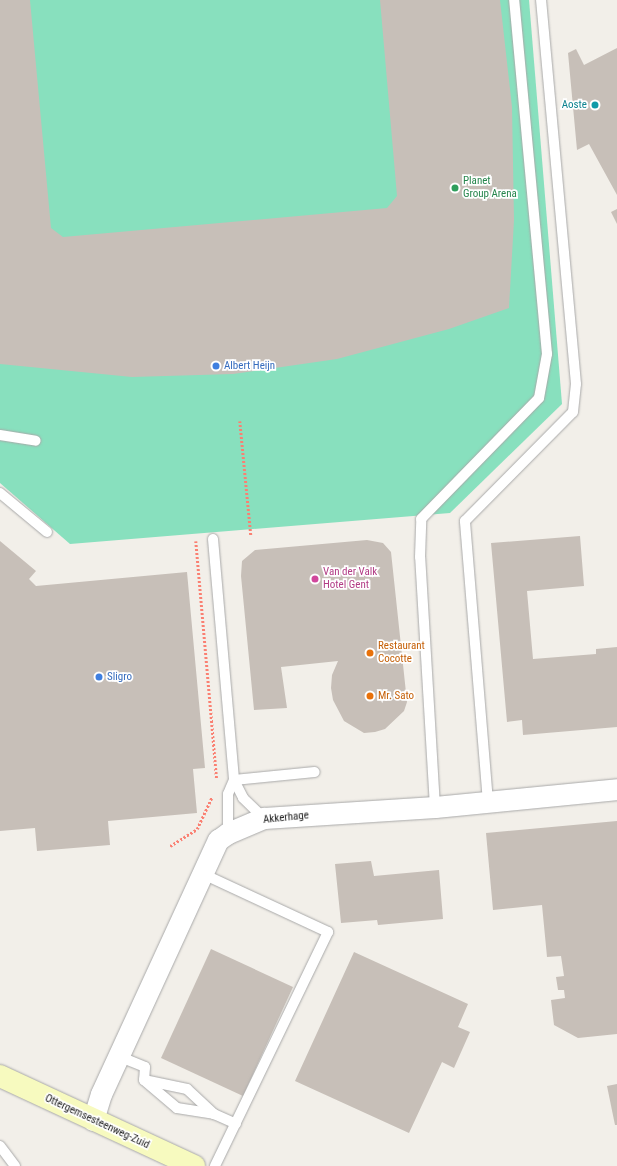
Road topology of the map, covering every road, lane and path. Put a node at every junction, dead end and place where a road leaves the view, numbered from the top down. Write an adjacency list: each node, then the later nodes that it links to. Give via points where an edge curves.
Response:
1 (514, 0): 17 (lane, via 547,354 539,398 421,519 420,557)
2 (541, 0): 16 (lane, via 576,384 573,412 465,521)
3 (240, 421): 8 (path)
4 (0, 435): 5 (lane)
5 (36, 441)
6 (0, 493): 7 (lane)
7 (47, 532)
8 (251, 536)
9 (213, 539): 12 (lane)
10 (196, 540): 13 (path)
11 (314, 772): 12 (lane)
12 (234, 780): 18 (lane, via 243,798); 19 (lane, via 228,794)
13 (218, 785)
14 (617, 789): 16 (street, Akkerhage)
15 (214, 793): 20 (path, via 197,829)
16 (488, 802): 17 (street, Akkerhage)
17 (435, 806): 18 (street, Akkerhage)
18 (264, 818): 19 (street, Akkerhage)
19 (228, 833): 21 (street, Akkerhage, via 218,840)
20 (170, 846)
21 (203, 874): 22 (street, Akkerhage); 27 (lane, via 328,932)
22 (118, 1056): 24 (lane, via 145,1067); 26 (street, Akkerhage, via 101,1094)
23 (0, 1076): 26 (street, Ottergemsesteenweg-Zuid)
24 (144, 1080): 25 (lane, via 187,1089); 25 (lane, via 177,1108)
25 (214, 1114): 27 (lane)
26 (93, 1120): 30 (street, Ottergemsesteenweg-Zuid)
27 (236, 1124): 31 (lane)
28 (0, 1146): 29 (lane)
29 (15, 1166)
30 (194, 1166)
31 (215, 1166)

